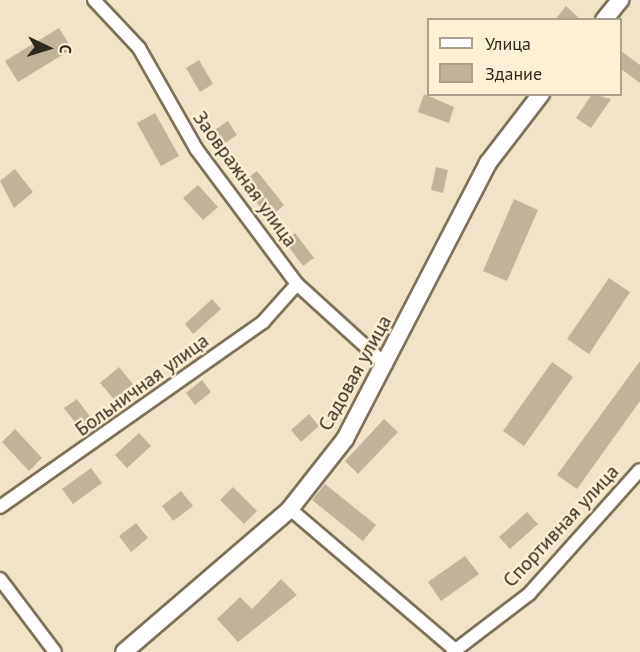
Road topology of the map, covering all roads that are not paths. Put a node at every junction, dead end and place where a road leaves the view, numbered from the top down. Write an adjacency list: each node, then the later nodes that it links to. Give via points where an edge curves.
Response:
1 (94, 0): 5 (street, Заовражная улица, via 139,48 197,150)
2 (620, 0): 3 (street)
3 (606, 18)
4 (539, 96): 6 (street, Садовая улица, via 488,163)
5 (297, 284): 6 (street, Заовражная улица); 8 (street, Больничная улица, via 263,322)
6 (386, 365): 9 (street, Садовая улица, via 345,439)
7 (640, 470): 11 (street, Спортивная улица, via 529,594)
8 (0, 507)
9 (290, 509): 11 (street); 13 (street, Садовая улица)
10 (0, 579): 12 (street)
11 (454, 651)
12 (55, 652)
13 (124, 652)

